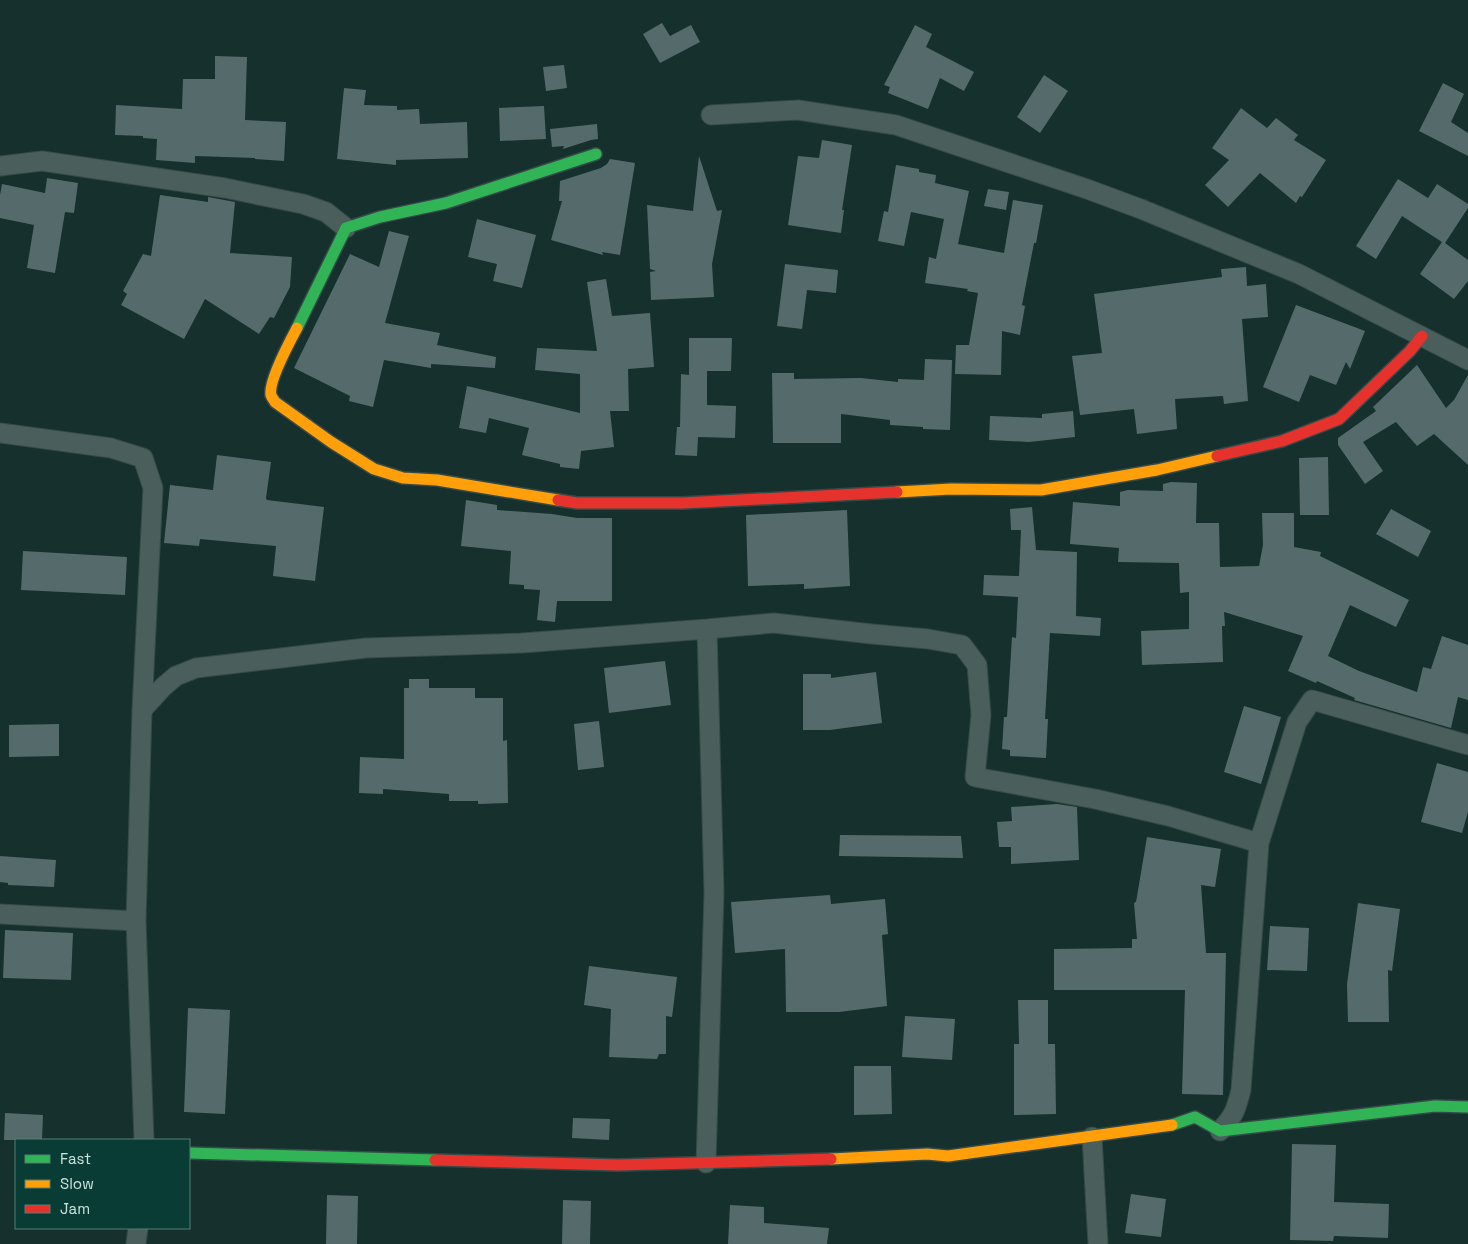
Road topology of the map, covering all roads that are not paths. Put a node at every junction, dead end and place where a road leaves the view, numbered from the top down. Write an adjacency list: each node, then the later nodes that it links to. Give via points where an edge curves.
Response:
1 (710, 115): 5 (street, via 798,110 896,125 1141,209 1299,274)
2 (596, 154): 4 (street, via 446,203)
3 (0, 166): 4 (street, via 42,161 225,188 303,204 326,212)
4 (346, 228): 5 (street, via 280,362 271,387 275,402 374,470 403,478 437,480 577,503 770,500 951,489 1041,490 1157,470 1282,441 1339,419)
5 (1422, 336): 6 (street)
6 (1468, 360)
7 (0, 432): 9 (street, via 111,448 143,458 153,488)
8 (707, 629): 9 (street, via 522,643 366,648 196,668 176,676); 11 (street, via 774,623 928,638 962,645 977,664 981,715 976,777 1168,816); 19 (street, via 714,893)
9 (142, 710): 13 (street)
10 (1468, 745): 11 (street, via 1312,700 1297,722)
11 (1259, 843): 15 (street, via 1241,1090 1232,1118)
12 (0, 914): 13 (street)
13 (136, 921): 17 (street)
14 (1468, 1106): 15 (street, via 1435,1106)
15 (1220, 1131): 16 (street, via 1195,1117 1177,1124)
16 (1092, 1137): 19 (street, via 948,1156 927,1154); 22 (street)
17 (144, 1139)
18 (190, 1153): 19 (street, via 618,1165)
19 (706, 1164)
20 (138, 1229): 21 (street)
21 (136, 1244)
22 (1098, 1244)

